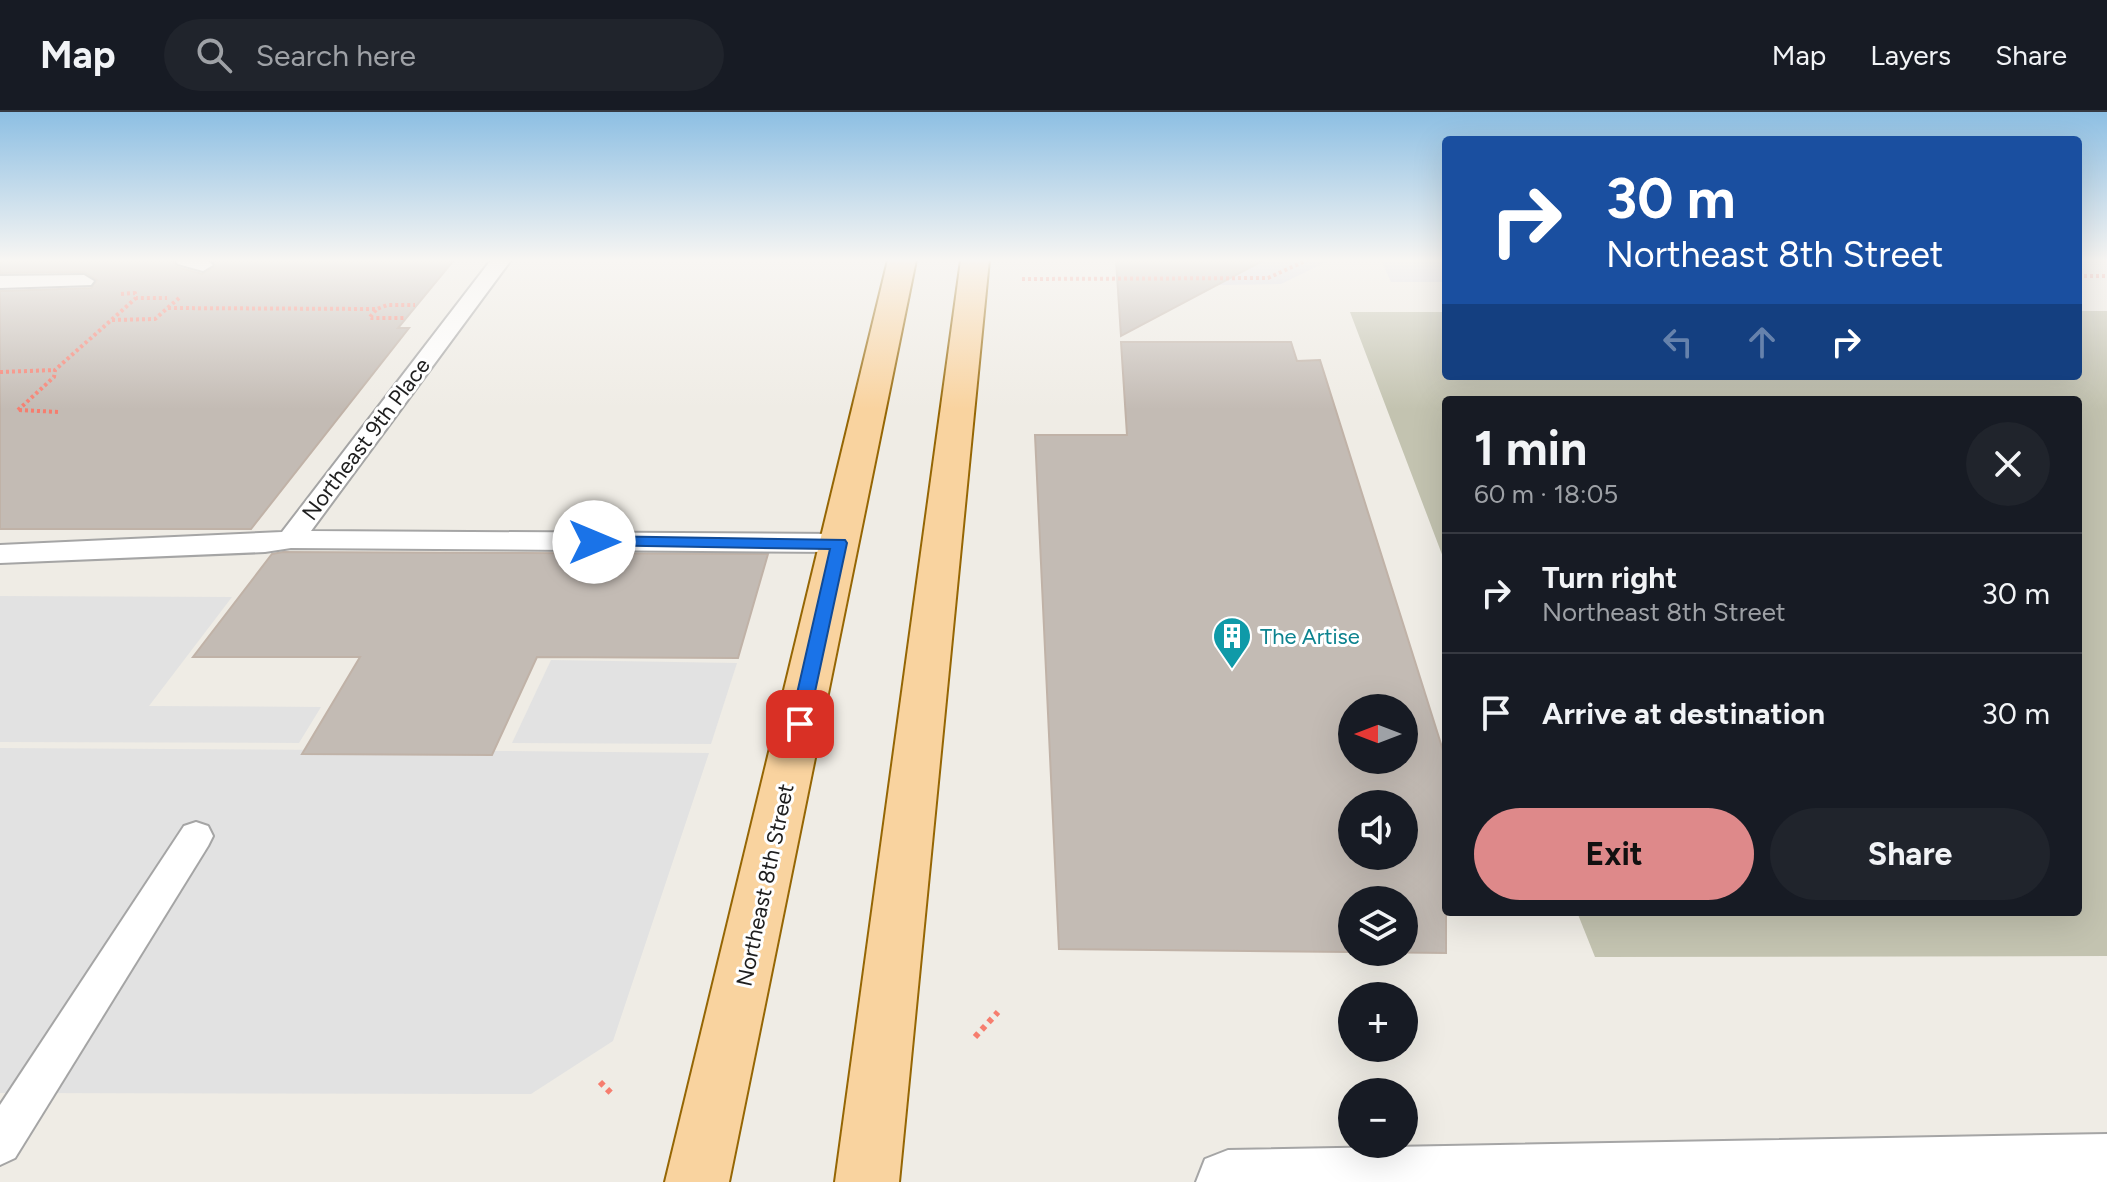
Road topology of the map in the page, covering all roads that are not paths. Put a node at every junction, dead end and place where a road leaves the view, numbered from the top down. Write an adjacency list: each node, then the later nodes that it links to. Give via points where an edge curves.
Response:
1 (463, 310): 4 (lane, Northeast 9th Place)
2 (891, 310): 5 (main road, Northeast 8th Street)
3 (987, 310): 12 (main road, via 945,496)
4 (291, 539): 5 (lane); 6 (lane, Northeast 9th Place)
5 (839, 543): 11 (main road, Northeast 8th Street)
6 (0, 554)
7 (196, 836): 8 (lane)
8 (0, 1143)
9 (2107, 1166): 10 (street)
10 (1734, 1177): 13 (street)
11 (697, 1182)
12 (867, 1182)
13 (1228, 1182)

